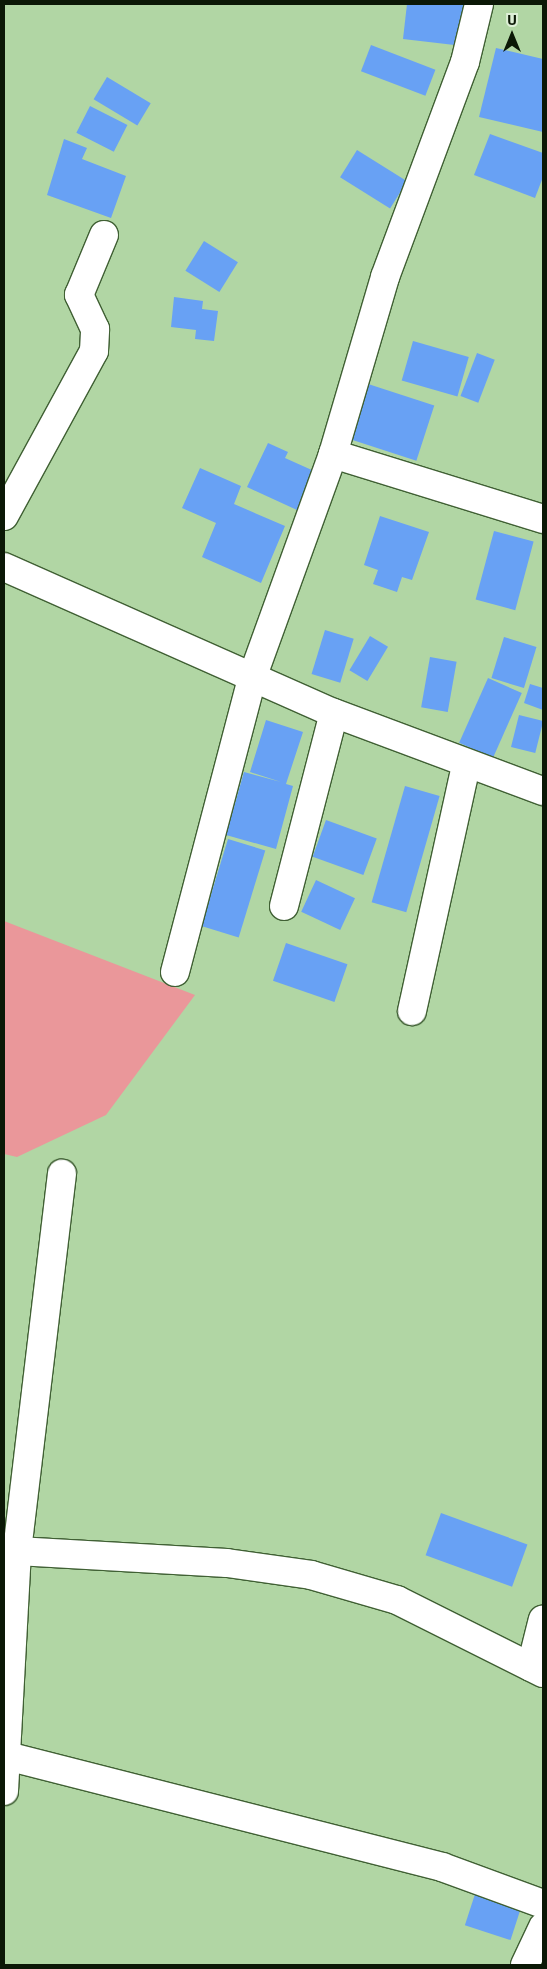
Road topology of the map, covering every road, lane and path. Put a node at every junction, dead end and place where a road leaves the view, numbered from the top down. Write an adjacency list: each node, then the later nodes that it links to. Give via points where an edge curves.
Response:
1 (479, 4): 3 (street, via 465,62 385,277)
2 (104, 235): 4 (street, via 79,295 95,329 94,350)
3 (333, 454): 5 (street); 7 (street)
4 (4, 516)
5 (543, 520)
6 (4, 567): 7 (street)
7 (252, 678): 8 (street); 12 (street)
8 (334, 713): 9 (street); 11 (street)
9 (466, 765): 10 (street); 13 (street)
10 (543, 791)
11 (284, 906)
12 (175, 972)
13 (412, 1011)
14 (62, 1174): 15 (street)
15 (17, 1551): 17 (street, via 227,1564 311,1575 397,1600); 18 (street)
16 (543, 1619): 17 (street)
17 (537, 1670)
18 (7, 1756): 19 (street); 20 (street, via 442,1867)
19 (4, 1791)
20 (543, 1904)
21 (543, 1927): 22 (street)
22 (525, 1965)

